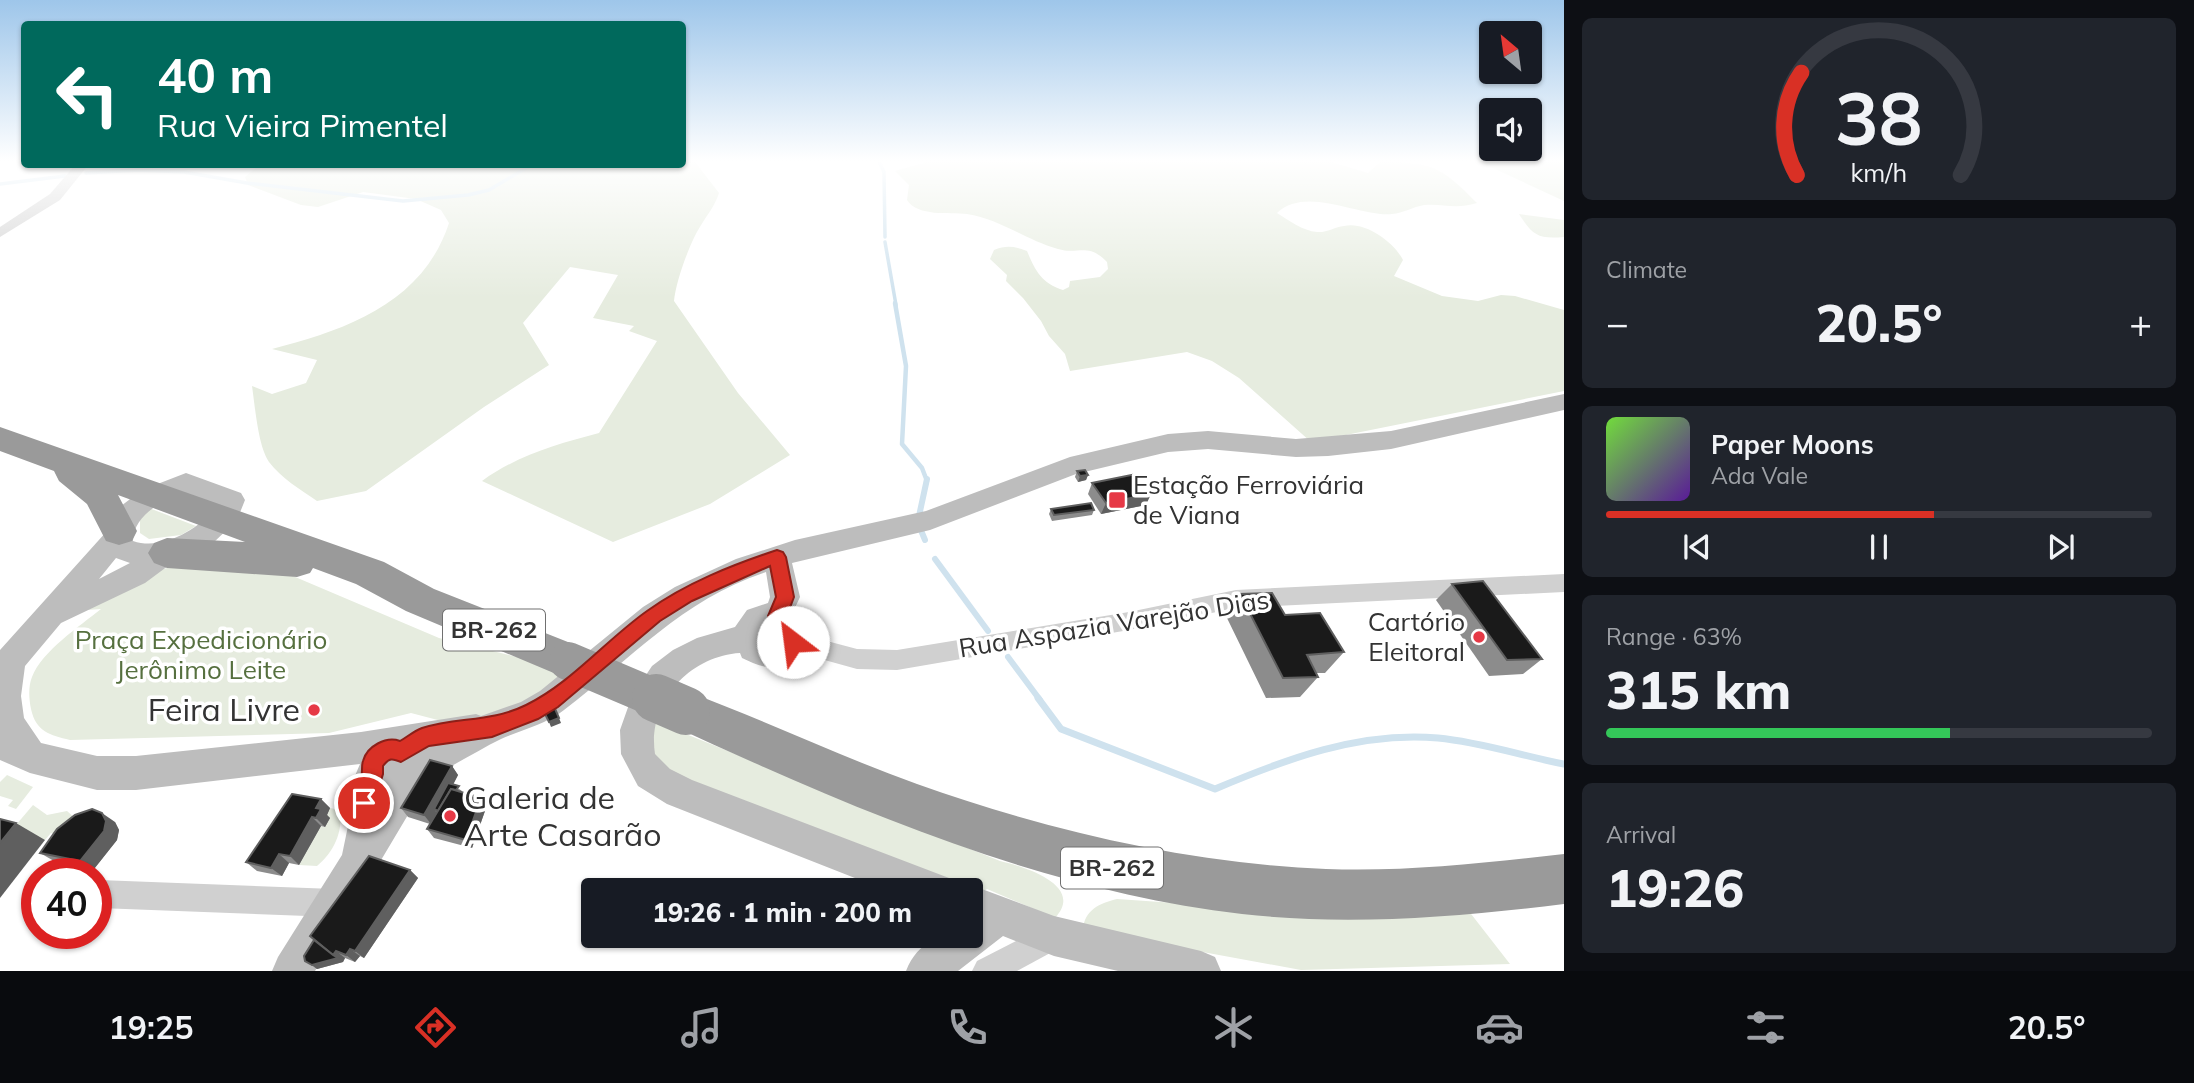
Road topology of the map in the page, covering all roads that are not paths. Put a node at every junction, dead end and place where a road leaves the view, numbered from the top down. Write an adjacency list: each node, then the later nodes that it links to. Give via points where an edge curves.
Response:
1 (39, 207): 2 (street)
2 (0, 233)
3 (1564, 402): 10 (street, via 1391,440 1341,446 1296,448 1208,440 1168,443 1046,473 930,520)
4 (0, 438): 5 (highway, BR-262)
5 (64, 461): 6 (highway, BR-262); 8 (highway, via 101,496)
6 (170, 489): 7 (highway, BR-262); 8 (street, via 136,508)
7 (227, 510): 9 (street, via 201,536); 11 (highway, BR-262)
8 (118, 534): 9 (street, via 119,546 126,553); 13 (street)
9 (167, 553): 11 (highway, via 257,556); 13 (street, via 135,575)
10 (777, 557): 14 (street, via 785,597); 20 (street, via 685,596 531,713 492,727 423,763)
11 (370, 573): 22 (highway, BR-262, bridge, via 420,600 792,759 942,816 1096,864 1224,887 1326,894 1405,894)
12 (1564, 583): 16 (street, Rua Aspazia Varejão Dias, via 1236,599 897,660 858,659)
13 (52, 614): 17 (street)
14 (777, 616): 15 (street, via 763,616 752,623); 16 (street, via 791,625)
15 (747, 640): 16 (street, via 753,649 773,655); 21 (street, via 710,646 663,675 649,694 636,738 638,757 650,774 667,785)
16 (793, 642)
17 (4, 673): 18 (street)
18 (15, 750): 19 (street, via 97,773)
19 (298, 756): 20 (street)
20 (389, 758): 23 (street, via 364,797 363,842)
21 (903, 878)
22 (1564, 879)
23 (341, 892): 24 (street); 27 (street)
24 (112, 894)
25 (985, 910): 26 (street); 28 (street)
26 (1054, 936): 29 (street); 30 (street)
27 (292, 971)
28 (926, 971)
29 (986, 971)
30 (1201, 971)

